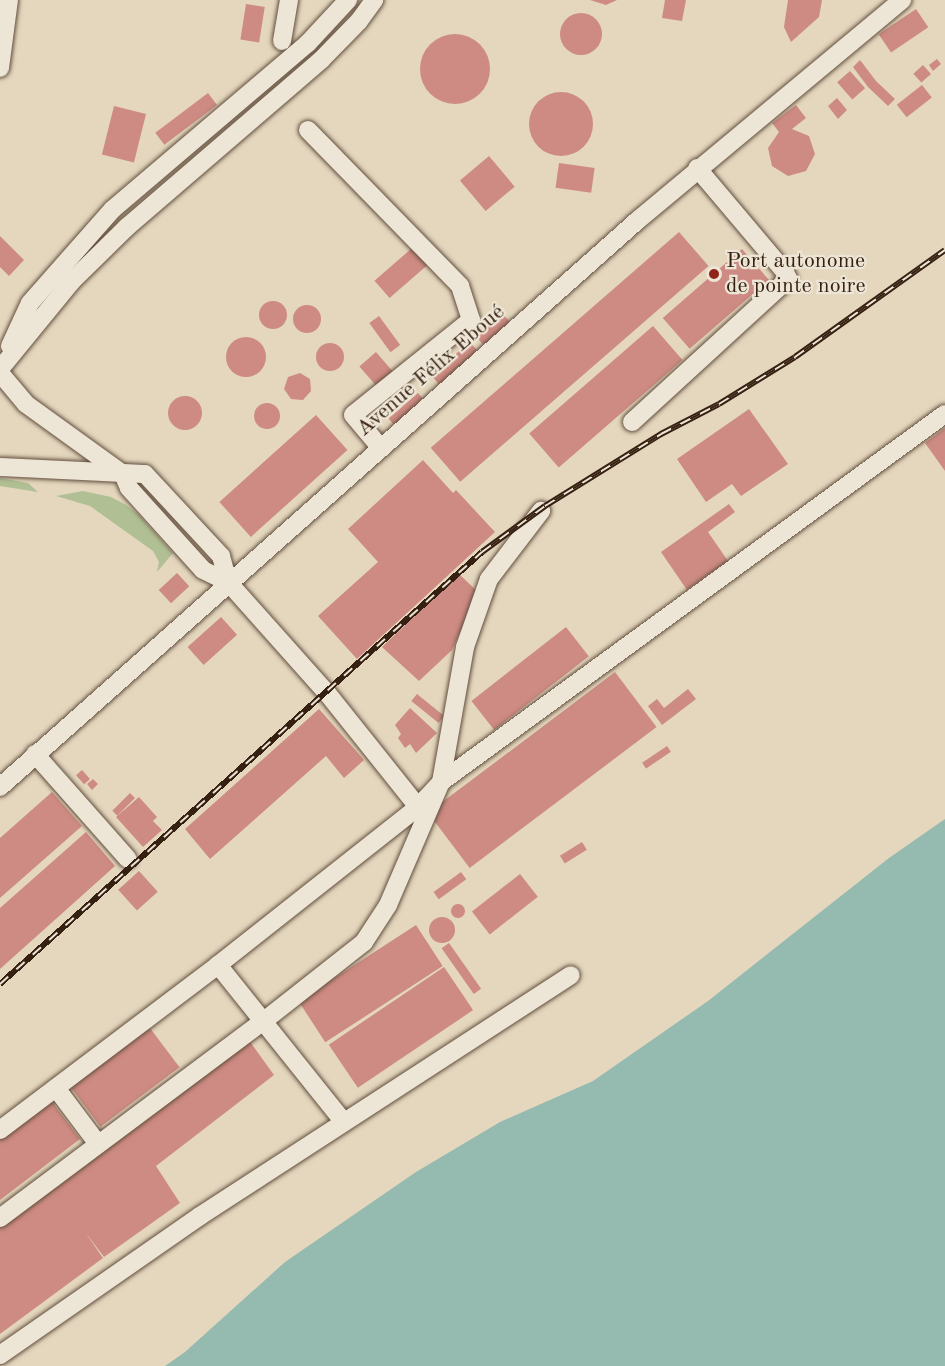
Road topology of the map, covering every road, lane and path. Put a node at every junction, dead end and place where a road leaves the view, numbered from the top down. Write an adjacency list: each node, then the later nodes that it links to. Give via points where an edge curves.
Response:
1 (9, 0): 7 (street)
2 (289, 0): 6 (street)
3 (348, 0): 10 (street, via 308,43 113,209 30,303)
4 (374, 0): 10 (street, via 321,60 126,227 72,281)
5 (902, 0): 9 (street, Avenue Félix Eboué)
6 (282, 41)
7 (0, 68)
8 (308, 130): 13 (street, via 460,286 471,320 353,415)
9 (697, 168): 12 (street, via 788,279); 13 (street, Avenue Félix Eboué)
10 (0, 370): 15 (street, via 26,404)
11 (945, 414): 20 (street)
12 (632, 422)
13 (380, 447): 17 (street, Avenue Félix Eboué)
14 (0, 467): 15 (street)
15 (123, 474): 17 (street, via 145,474 220,556)
16 (541, 512): 20 (street, via 489,579 465,647)
17 (228, 582): 18 (street, Avenue Félix Eboué); 21 (street, via 327,693)
18 (35, 754): 19 (street, Avenue Félix Eboué); 22 (street)
19 (3, 781)
20 (441, 782): 21 (street); 25 (street, via 388,905 364,942)
21 (418, 807): 23 (street)
22 (128, 859)
23 (218, 965): 25 (street); 26 (street)
24 (571, 975): 27 (street)
25 (265, 1020): 27 (street); 29 (street)
26 (56, 1088): 28 (street); 29 (street)
27 (343, 1121): 31 (street)
28 (0, 1130)
29 (98, 1144): 30 (street)
30 (0, 1218)
31 (0, 1355)

